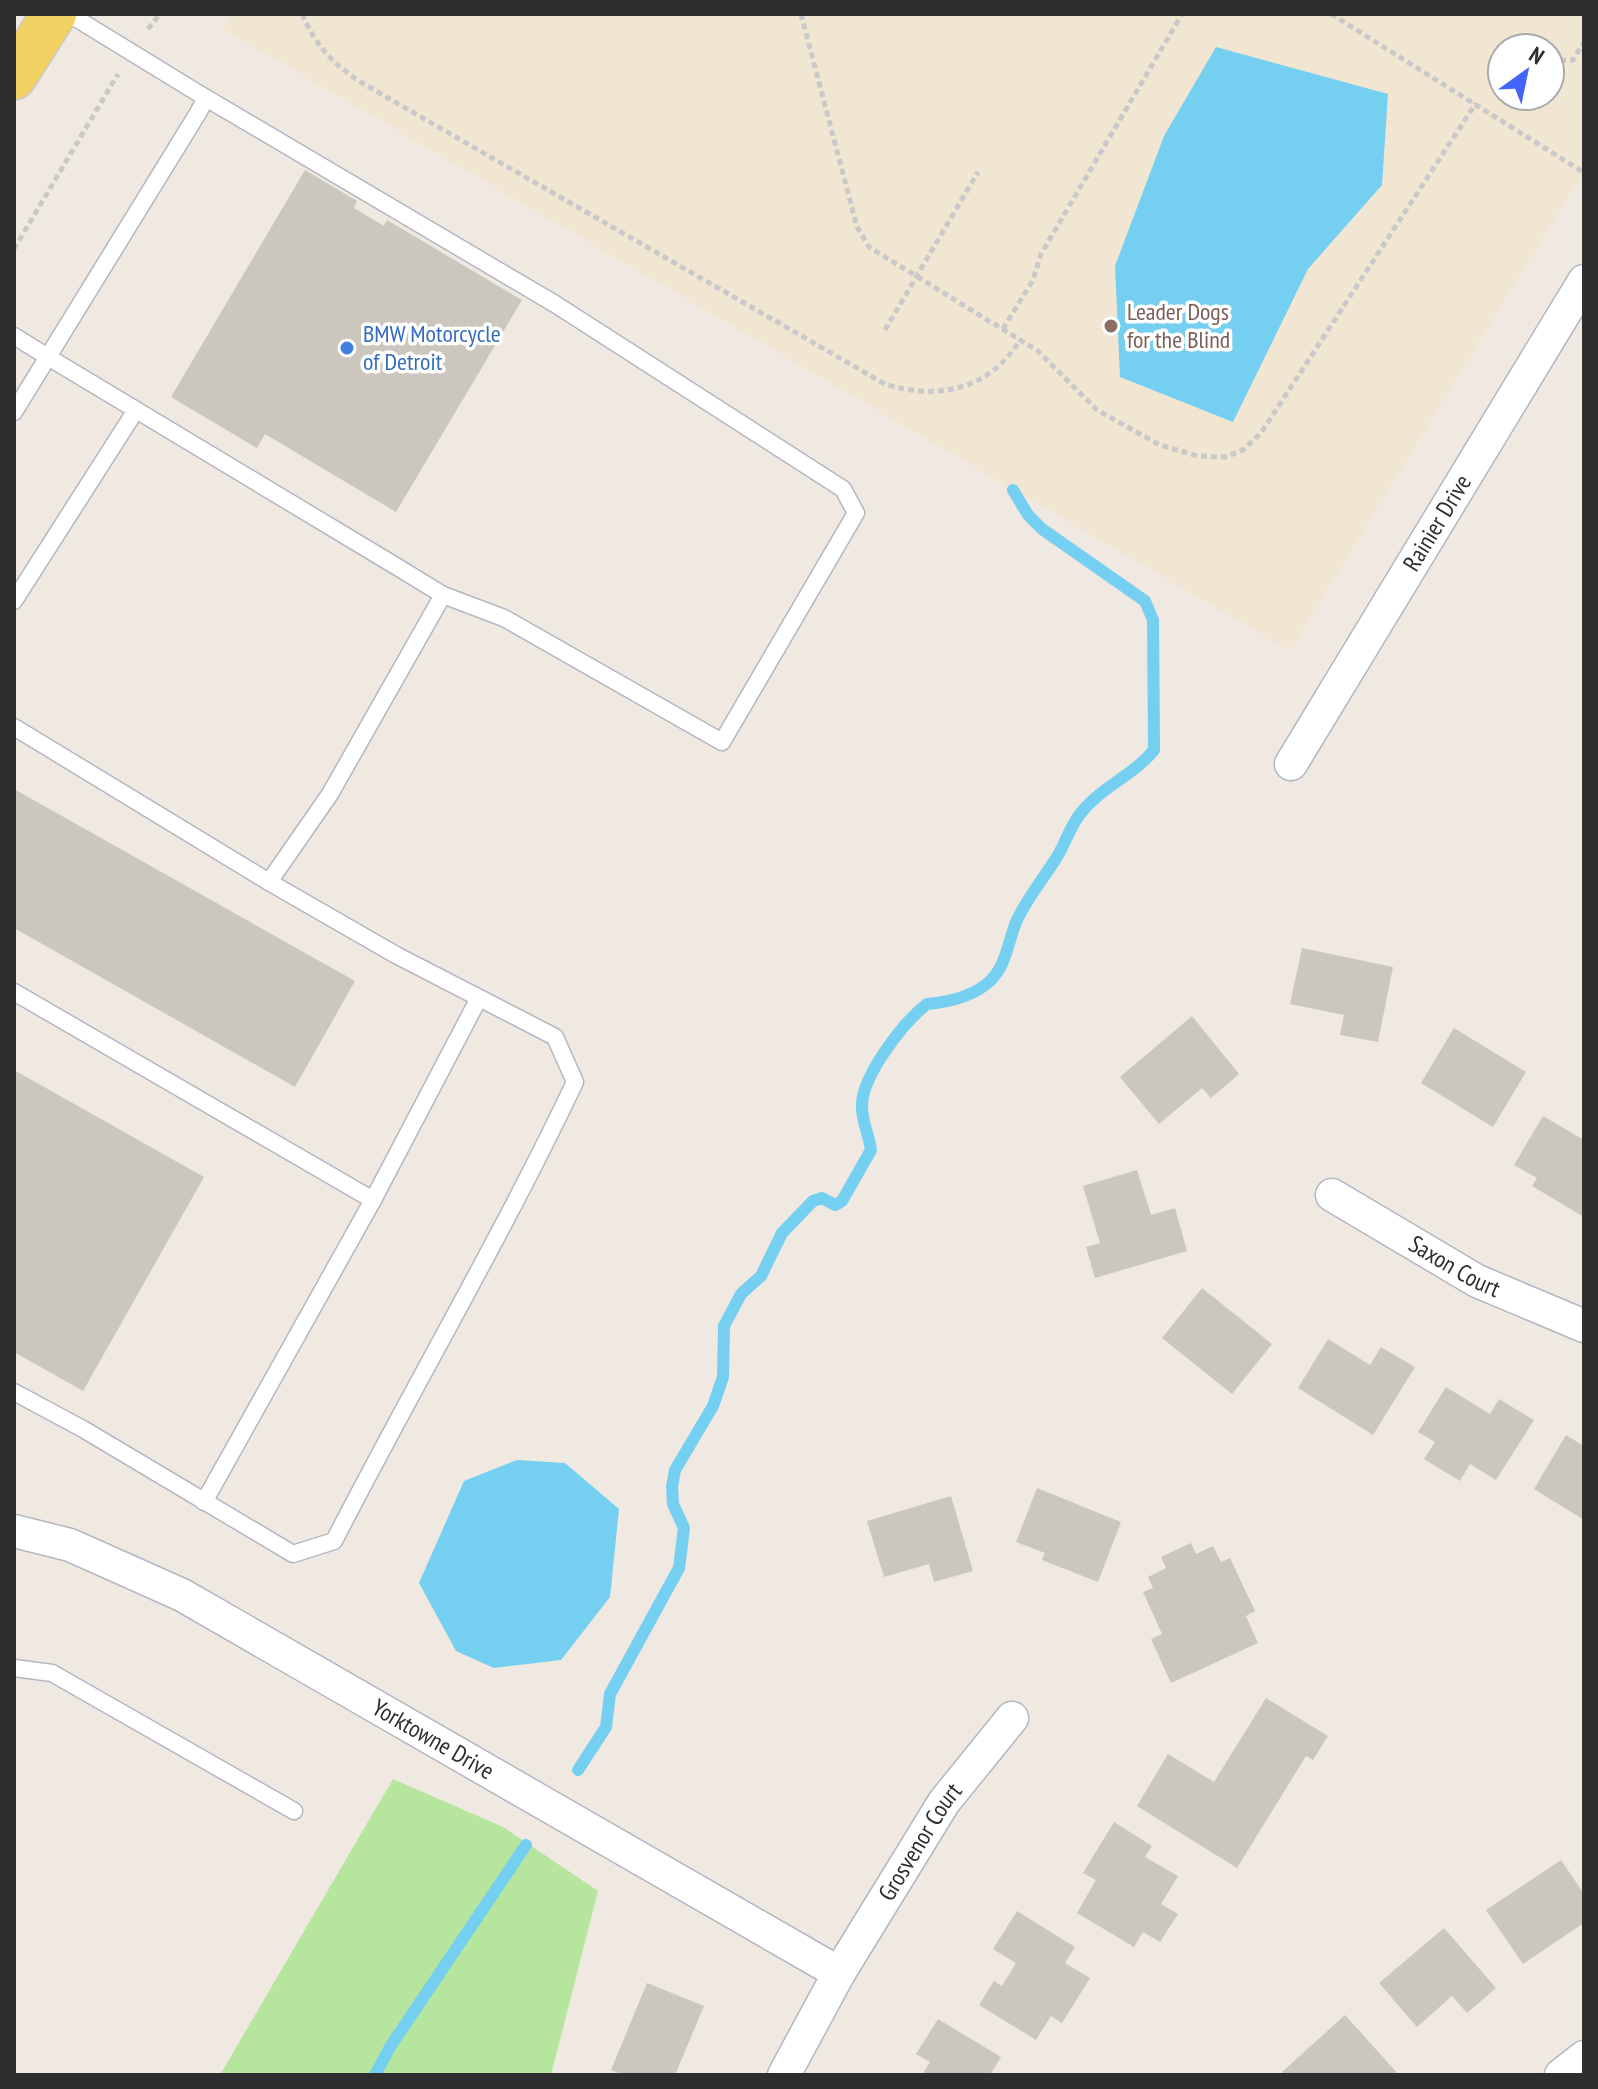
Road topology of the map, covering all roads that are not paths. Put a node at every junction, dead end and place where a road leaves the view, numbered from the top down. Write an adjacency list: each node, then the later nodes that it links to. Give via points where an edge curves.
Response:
1 (54, 14): 3 (main road)
2 (69, 14): 4 (lane)
3 (14, 77)
4 (206, 98): 7 (lane); 10 (lane, via 555,304 843,489 856,513 722,742 504,618)
5 (1584, 281): 13 (street, Rainier Drive)
6 (14, 336): 7 (lane)
7 (48, 357): 8 (lane); 9 (lane)
8 (136, 410): 10 (lane); 11 (lane)
9 (14, 412)
10 (443, 595): 14 (lane, via 330,794)
11 (14, 601)
12 (14, 727): 14 (lane)
13 (1291, 764)
14 (269, 882): 16 (lane)
15 (14, 992): 18 (lane)
16 (479, 998): 18 (lane); 21 (lane, via 555,1037 575,1082 514,1210 334,1541 293,1554)
17 (1332, 1195): 19 (street, Saxon Court, via 1477,1281)
18 (373, 1200): 21 (lane)
19 (1584, 1326)
20 (14, 1392): 21 (lane)
21 (204, 1502)
22 (14, 1531): 26 (street, Yorktowne Drive, via 70,1545 182,1595)
23 (14, 1668): 25 (lane, via 52,1673)
24 (1012, 1718): 26 (street, Grosvenor Court, via 944,1802)
25 (294, 1811)
26 (839, 1973): 28 (street, Grosvenor Court)
27 (1584, 2057): 29 (street)
28 (784, 2075)
29 (1561, 2075)

